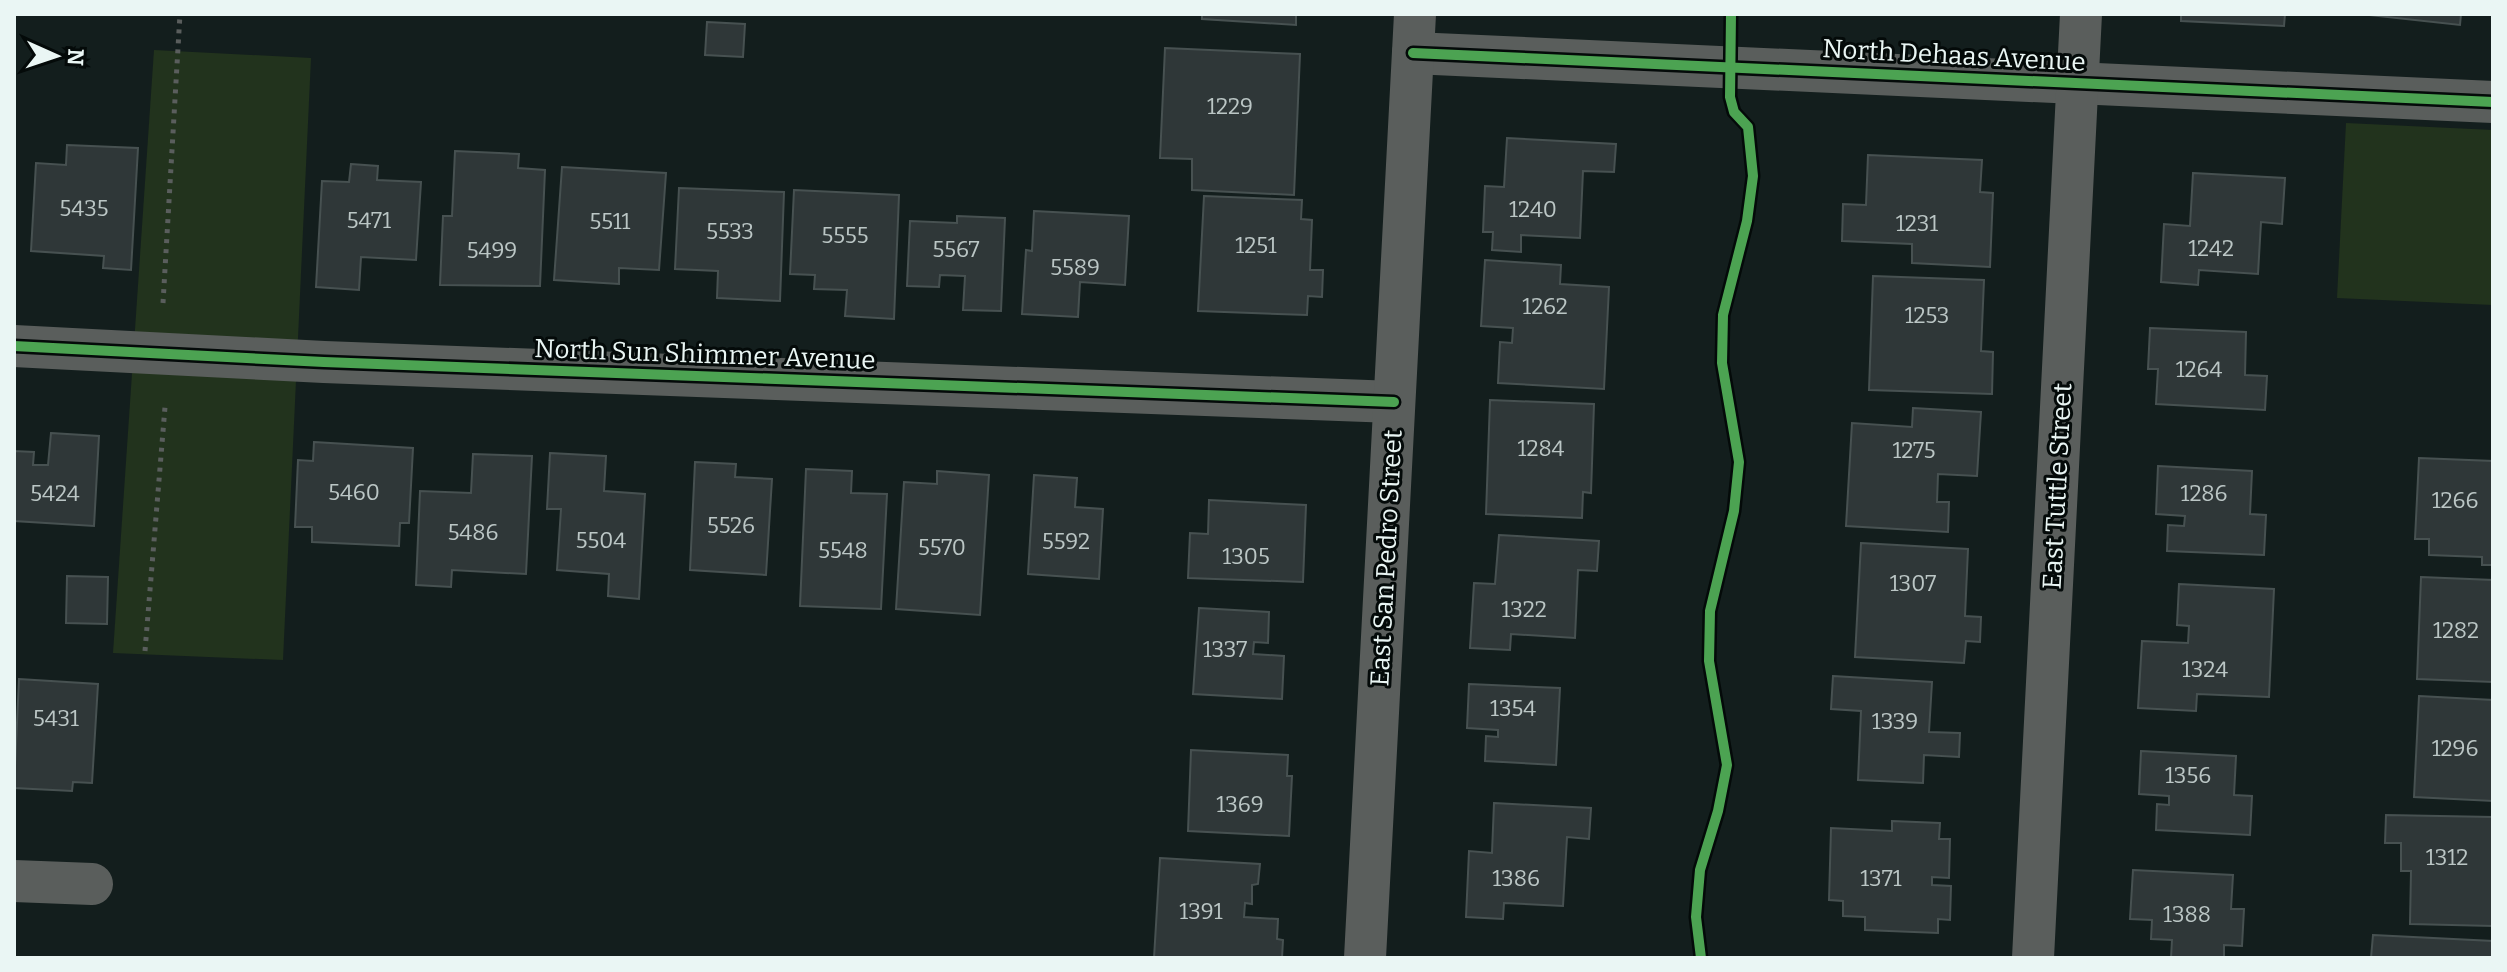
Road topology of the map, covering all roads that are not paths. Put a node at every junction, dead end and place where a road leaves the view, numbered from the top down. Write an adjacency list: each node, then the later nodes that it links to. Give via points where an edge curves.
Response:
1 (2081, 14): 3 (street, East Tuttle Street)
2 (1414, 34): 3 (street, North Dehaas Avenue); 6 (street, East San Pedro Street)
3 (2078, 83): 4 (street, North Dehaas Avenue); 10 (street, East Tuttle Street)
4 (2493, 102)
5 (14, 346): 6 (street, North Sun Shimmer Avenue)
6 (1394, 402): 9 (street, East San Pedro Street)
7 (14, 881): 8 (street)
8 (92, 884)
9 (1365, 958)
10 (2033, 958)

